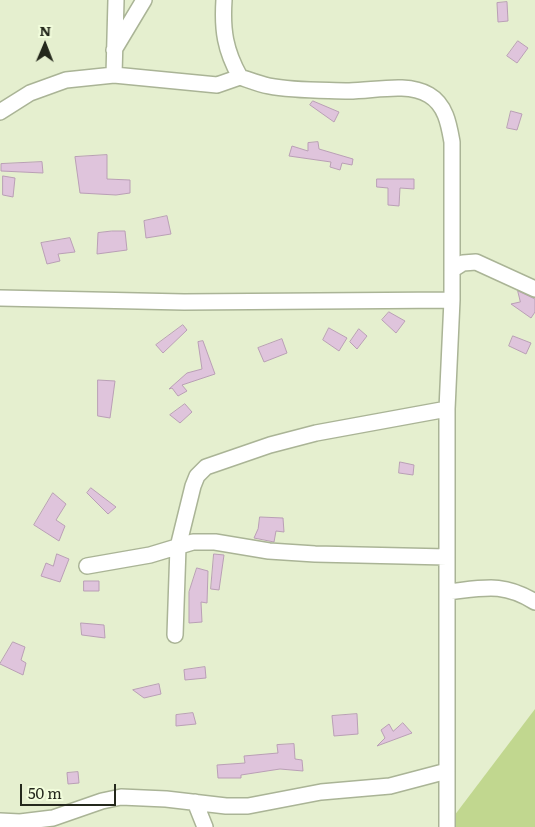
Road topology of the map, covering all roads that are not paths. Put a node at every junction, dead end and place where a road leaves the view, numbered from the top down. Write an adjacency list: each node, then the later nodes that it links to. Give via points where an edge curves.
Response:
1 (116, 0): 4 (street)
2 (144, 0): 4 (street)
3 (224, 0): 6 (street, via 224,37 229,57)
4 (113, 52): 5 (street)
5 (114, 75): 6 (street, via 217,85); 7 (street, via 66,80 30,93)
6 (240, 77): 8 (street, via 283,87 401,88 429,95 440,104 452,142)
7 (0, 112)
8 (452, 270): 9 (street, via 463,263 476,262); 11 (street)
9 (535, 289)
10 (0, 298): 11 (street, via 184,302)
11 (452, 300): 12 (street)
12 (447, 409): 13 (street, via 316,433 206,467 193,486); 14 (street)
13 (178, 547): 14 (street, via 193,542 215,542 278,551); 15 (street); 18 (street)
14 (447, 557): 16 (street)
15 (87, 566)
16 (448, 592): 17 (street, via 510,589); 19 (street)
17 (535, 602)
18 (175, 635)
19 (448, 771): 20 (street, via 390,786 321,792 248,806); 24 (street)
20 (195, 802): 22 (street, via 121,798 102,801); 23 (street)
21 (0, 821): 22 (street)
22 (54, 823)
23 (205, 827)
24 (447, 827)

